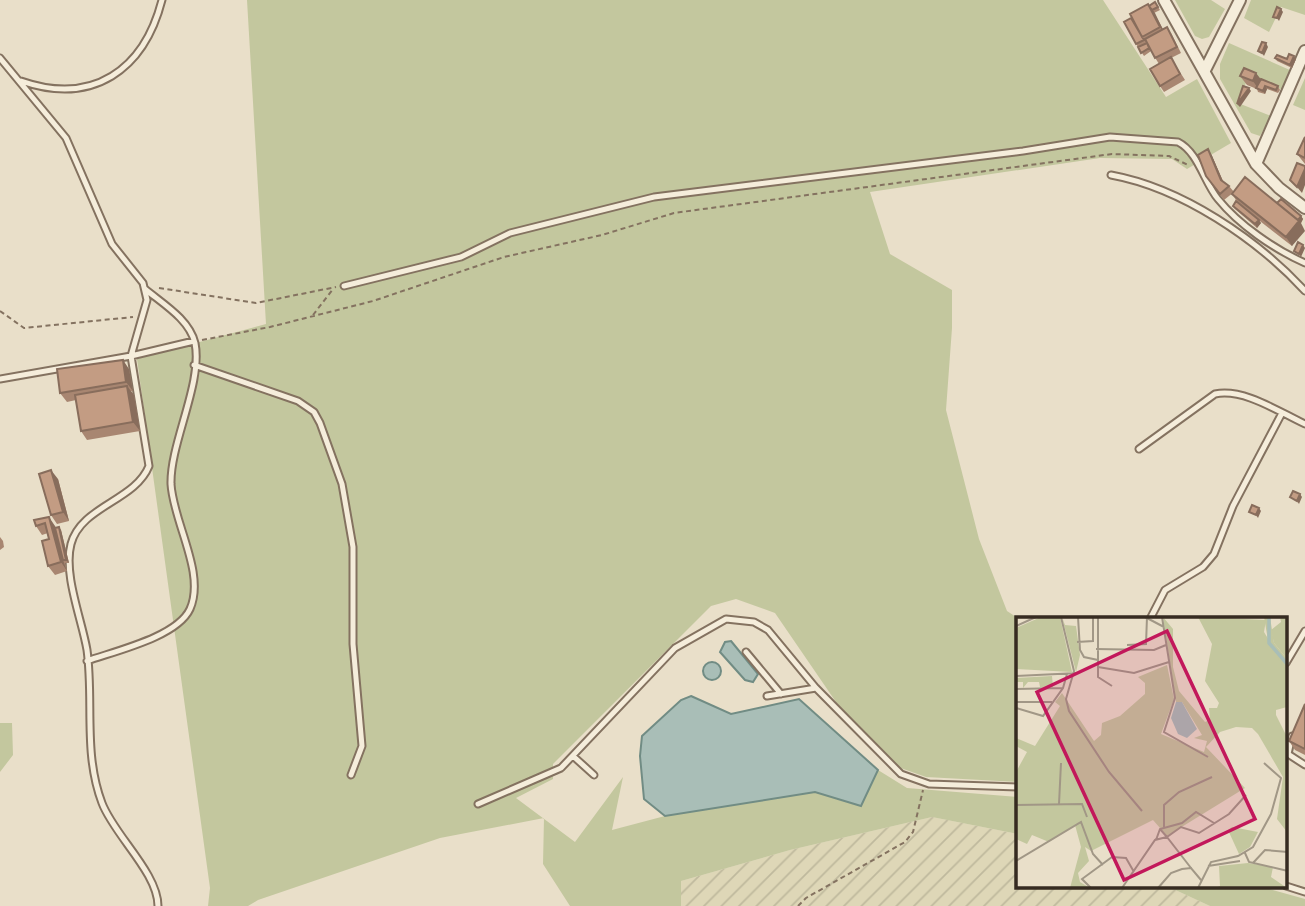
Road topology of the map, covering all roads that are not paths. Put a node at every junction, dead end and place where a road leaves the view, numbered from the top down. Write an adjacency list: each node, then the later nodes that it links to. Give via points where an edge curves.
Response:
1 (162, 0): 7 (lane, via 151,36 133,62 108,79 54,90)
2 (1164, 0): 6 (street)
3 (1240, 0): 6 (street)
4 (1305, 51): 8 (street)
5 (0, 58): 7 (lane)
6 (1205, 70): 8 (street)
7 (19, 80): 14 (lane, via 66,138 112,244)
8 (1256, 164): 10 (street)
9 (1111, 175): 13 (lane, via 1167,190 1255,247)
10 (1305, 208)
11 (1305, 263): 12 (lane, via 1263,239 1220,202 1190,151 1178,142 1110,137 654,197 510,233 461,257)
12 (344, 286)
13 (1304, 288)
14 (145, 289): 15 (lane, via 182,320); 16 (lane, via 147,300)
15 (194, 341): 16 (lane); 17 (lane)
16 (131, 356): 18 (lane); 26 (lane, via 149,466 140,481 86,521 71,544 75,606)
17 (194, 365): 26 (lane, via 171,483 195,584 190,608 165,632); 33 (lane, via 298,401 314,412 320,423 342,484 353,547 353,644 362,746)
18 (0, 379)
19 (1282, 413): 20 (lane); 21 (lane, via 1238,395 1215,394); 22 (lane, via 1233,506 1214,554 1166,590)
20 (1305, 424)
21 (1139, 449)
22 (1151, 617)
23 (1305, 631): 25 (lane)
24 (746, 652): 28 (lane)
25 (1288, 660)
26 (87, 661): 39 (lane, via 93,773 103,805 155,889)
27 (816, 688): 28 (lane); 31 (lane, via 768,630 754,622 726,619 675,648); 35 (lane, via 901,774 925,782)
28 (781, 694): 29 (lane)
29 (767, 696)
30 (1294, 732): 32 (lane, via 1288,754)
31 (573, 756): 34 (lane); 36 (lane, via 561,768)
32 (1305, 765)
33 (351, 775)
34 (594, 775)
35 (1016, 788)
36 (478, 804)
37 (1288, 887): 38 (lane)
38 (1305, 892)
39 (158, 906)

